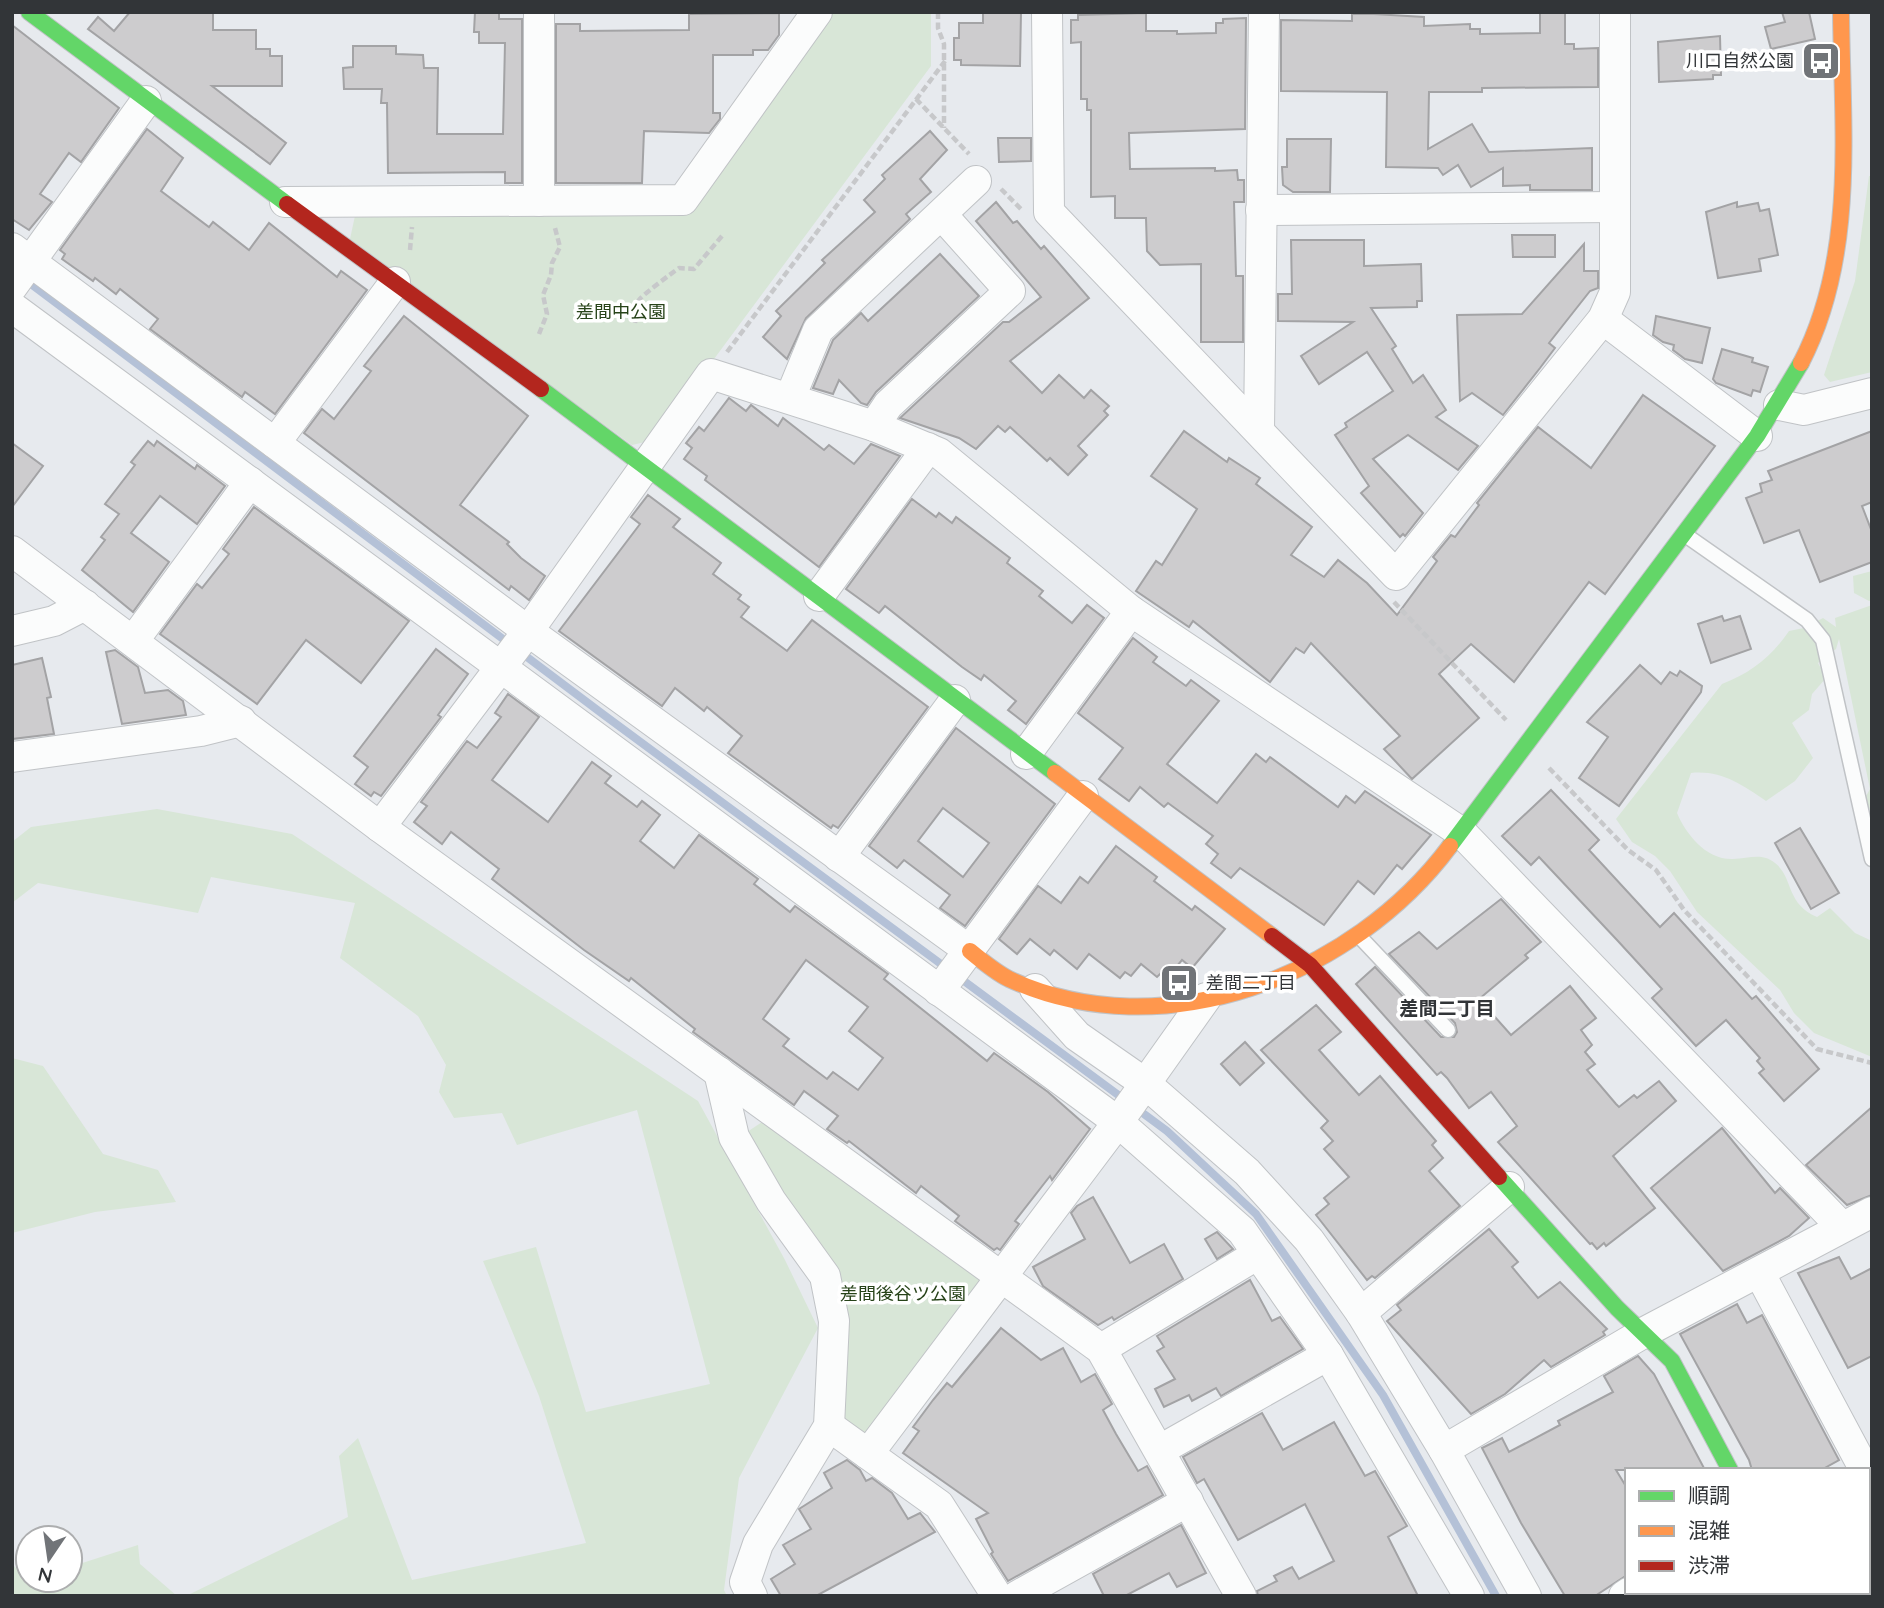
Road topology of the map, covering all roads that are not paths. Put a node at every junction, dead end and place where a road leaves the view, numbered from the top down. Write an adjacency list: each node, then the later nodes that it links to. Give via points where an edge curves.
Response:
1 (29, 12): 8 (street)
2 (539, 12): 10 (street)
3 (817, 12): 10 (street, via 683,200)
4 (1047, 12): 24 (street, via 1049,212)
5 (1264, 12): 13 (street)
6 (1615, 12): 12 (street)
7 (1841, 12): 22 (street, via 1841,170 1833,266 1824,309)
8 (146, 101): 11 (street); 15 (street)
9 (976, 181): 14 (street)
10 (548, 201): 11 (street)
11 (285, 202): 16 (street)
12 (1615, 207): 13 (street); 19 (street, via 1615,292)
13 (1261, 210): 24 (street)
14 (942, 215): 21 (street, via 818,330); 23 (street, via 1010,292 888,405)
15 (21, 255): 17 (street); 26 (street)
16 (395, 282): 26 (street); 28 (street)
17 (12, 287)
18 (12, 307): 29 (street)
19 (1604, 319): 24 (street, via 1396,575); 25 (street)
20 (1872, 393): 22 (street, via 1804,410)
21 (790, 398): 23 (street); 28 (street, via 710,374)
22 (1779, 405): 25 (street)
23 (874, 426): 27 (street)
24 (1259, 431)
25 (1757, 436): 30 (street)
26 (275, 443): 36 (street)
27 (928, 448): 32 (street); 34 (street)
28 (645, 464): 32 (street); 36 (street)
29 (250, 482): 37 (street); 38 (street)
30 (1683, 533): 45 (street); 47 (lane, via 1807,620 1823,640)
31 (12, 551): 33 (street)
32 (819, 596): 39 (street)
33 (85, 605): 35 (street, via 54,621); 37 (street)
34 (1131, 611): 41 (street); 45 (street)
35 (12, 631)
36 (528, 631): 38 (street); 46 (street)
37 (134, 640): 40 (street)
38 (498, 668): 44 (street); 52 (street)
39 (956, 700): 41 (street); 46 (street)
40 (240, 721): 42 (street, via 201,731); 44 (street)
41 (1026, 754): 43 (street)
42 (12, 757)
43 (1083, 796): 49 (street); 50 (street)
44 (380, 827): 55 (street)
45 (1462, 833): 48 (street, via 1429,874); 60 (street)
46 (839, 857): 49 (street)
47 (1872, 859)
48 (1359, 936): 50 (street); 54 (lane)
49 (970, 951): 51 (street, via 1006,978); 52 (street)
50 (1310, 965): 53 (street); 58 (street)
51 (1035, 989): 53 (street, via 1116,1005); 56 (street, via 1077,1036)
52 (939, 991): 57 (street)
53 (1206, 998): 56 (street)
54 (1448, 1030)
55 (719, 1072): 63 (street); 68 (street, via 734,1137 771,1201 825,1276 834,1321)
56 (1146, 1084): 57 (street); 64 (street, via 1247,1172 1309,1240)
57 (1118, 1122): 61 (street, via 1242,1231); 63 (street)
58 (1509, 1187): 64 (street); 65 (street, via 1617,1308)
59 (1872, 1212): 60 (street)
60 (1842, 1227): 62 (street)
61 (1258, 1254): 66 (street); 67 (street)
62 (1760, 1274): 65 (street); 72 (street)
63 (1003, 1275): 66 (street); 71 (street)
64 (1361, 1313): 70 (street)
65 (1645, 1332): 70 (street); 73 (street, via 1672,1362)
66 (1101, 1349): 69 (street)
67 (1328, 1355): 69 (street); 79 (street)
68 (829, 1426): 71 (street); 75 (street, via 758,1544 745,1582)
69 (1160, 1450): 74 (street)
70 (1444, 1450): 80 (street)
71 (868, 1454): 76 (street, via 939,1505)
72 (1859, 1462)
73 (1729, 1468)
74 (1188, 1501): 77 (street); 78 (street)
75 (752, 1596)
76 (997, 1596)
77 (1017, 1596)
78 (1241, 1596)
79 (1469, 1596)
80 (1526, 1596)

